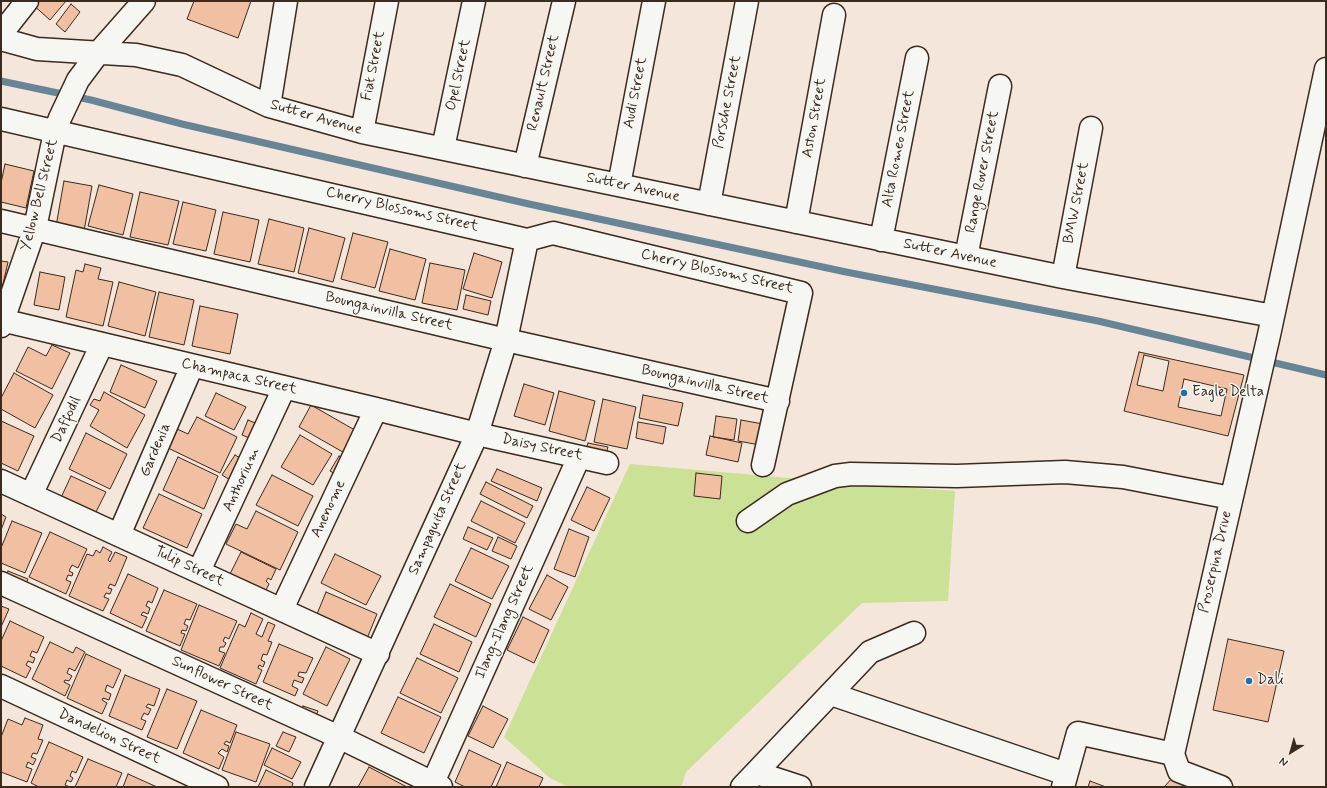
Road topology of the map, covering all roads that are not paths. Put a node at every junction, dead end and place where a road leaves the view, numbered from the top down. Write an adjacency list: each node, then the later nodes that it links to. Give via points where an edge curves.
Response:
1 (27, 1): 10 (street)
2 (144, 1): 12 (street, Yellow Bell Street)
3 (286, 1): 16 (street)
4 (387, 1): 20 (street, Fiat Street)
5 (474, 1): 21 (street, Opel Street)
6 (564, 1): 22 (street, Renault Street)
7 (654, 1): 23 (street, Audi Street)
8 (747, 1): 24 (street, Porsche Street)
9 (834, 15): 26 (street, Aston Street)
10 (1, 34)
11 (1, 39): 12 (street, Sutter Avenue, via 37,50)
12 (98, 52): 16 (street, Sutter Avenue, via 136,55 182,65); 18 (street, Yellow Bell Street, via 78,80)
13 (917, 58): 29 (street, Alta Romeo Street)
14 (1326, 69): 33 (street, Proserpina Drive)
15 (1000, 86): 30 (street, Range Rover Street)
16 (269, 106): 20 (street, Sutter Avenue)
17 (1, 119): 18 (street, Cherry Blossoms Street)
18 (58, 125): 27 (street, Yellow Bell Street); 28 (street, Cherry Blossoms Street, via 273,180)
19 (1091, 128): 31 (street, BMW Street)
20 (362, 132): 21 (street, Sutter Avenue)
21 (443, 148): 22 (street, Sutter Avenue)
22 (525, 166): 23 (street, Sutter Avenue)
23 (619, 185): 24 (street, Sutter Avenue)
24 (709, 204): 26 (street, Sutter Avenue)
25 (1, 221): 27 (street, Boungainvilla Street)
26 (796, 222): 29 (street, Sutter Avenue)
27 (35, 228): 32 (street, Yellow Bell Street); 34 (street, Boungainvilla Street)
28 (527, 240): 34 (street, Sampaguita Street); 38 (street, Cherry Blossoms Street, via 553,233 801,293)
29 (881, 240): 30 (street, Sutter Avenue)
30 (966, 257): 31 (street, Sutter Avenue)
31 (1063, 277): 33 (street, Sutter Avenue)
32 (2, 322): 35 (street, Champaca Street)
33 (1271, 325): 46 (street, Proserpina Drive)
34 (506, 340): 38 (street, Boungainvilla Street); 40 (street, Sampaguita Street)
35 (102, 344): 36 (street, Champaca Street); 45 (street, Daffodil)
36 (192, 366): 37 (street, Champaca Street); 48 (street, Gardenia)
37 (284, 388): 39 (street, Champaca Street); 49 (street, Anthorium)
38 (778, 401): 43 (street)
39 (376, 409): 40 (street, Champaca Street); 51 (street, Anenome)
40 (477, 434): 41 (street, Daisy Street); 53 (street, Sampaguita Street)
41 (579, 457): 42 (street, Daisy Street); 60 (street, Ilang-Ilang Street)
42 (607, 463)
43 (763, 464)
44 (1, 481): 45 (street, Tulip Street)
45 (32, 495): 48 (street, Tulip Street)
46 (1231, 498): 47 (street, via 1123,477 1065,472 957,476 851,474 835,476 787,494); 57 (street, Proserpina Drive)
47 (748, 521)
48 (119, 535): 49 (street, Tulip Street)
49 (199, 571): 51 (street, Tulip Street)
50 (1, 583): 56 (street, Sunflower Street)
51 (282, 609): 53 (street, Tulip Street)
52 (914, 633): 55 (street, via 870,652)
53 (378, 654): 56 (street, Sampaguita Street)
54 (1, 686): 61 (street, Dandelion Street)
55 (831, 694): 58 (street); 59 (street)
56 (339, 737): 60 (street, Sunflower Street); 62 (street, Sampaguita Street)
57 (1173, 754): 59 (street, via 1078,733); 64 (street, via 1180,771)
58 (749, 780): 63 (street)
59 (1064, 781)
60 (435, 786)
61 (218, 787)
62 (316, 787)
63 (800, 787)
64 (1221, 787)

